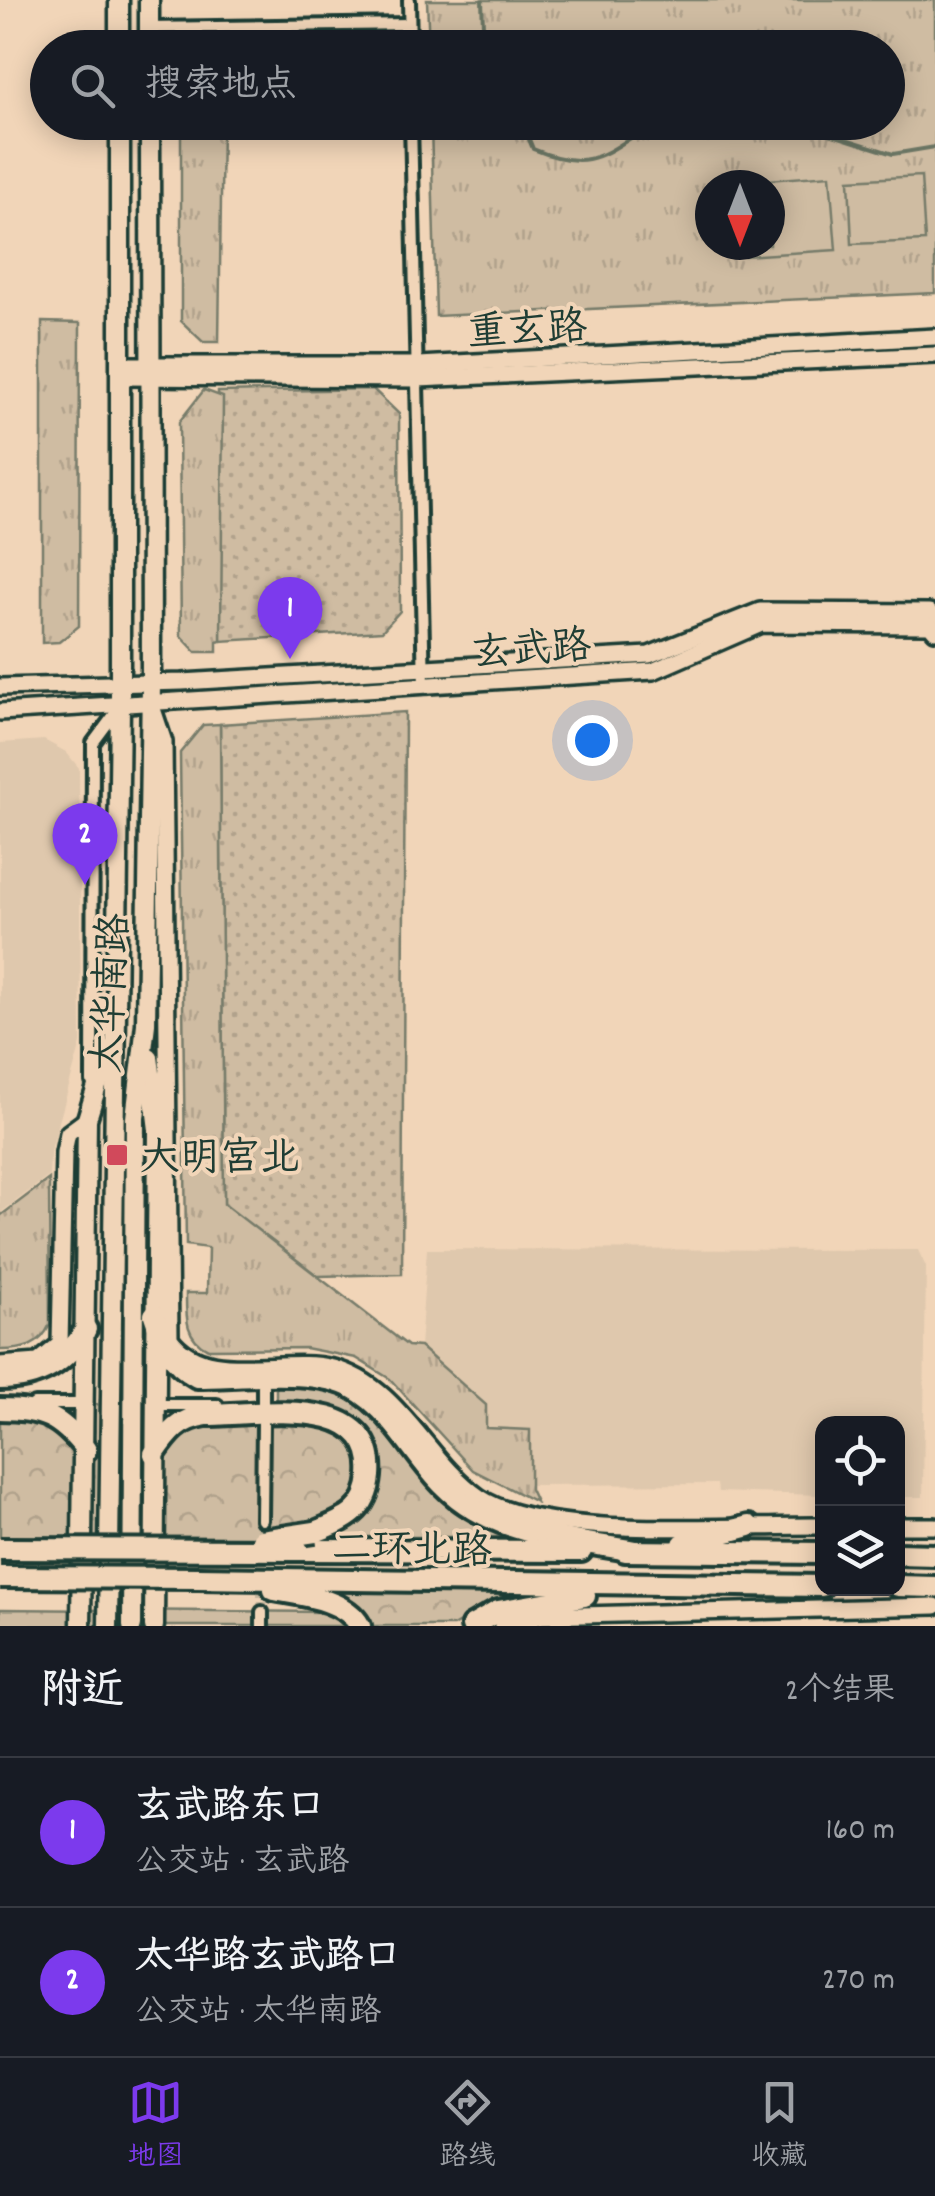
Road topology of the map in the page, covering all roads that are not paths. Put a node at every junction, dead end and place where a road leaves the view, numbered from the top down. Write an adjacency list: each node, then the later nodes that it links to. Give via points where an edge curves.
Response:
1 (119, 0): 5 (main road)
2 (149, 0): 6 (main road)
3 (409, 0): 4 (street)
4 (409, 24): 7 (street); 8 (street)
5 (120, 30)
6 (149, 30)
7 (298, 30)
8 (409, 30)
9 (120, 140): 15 (main road, 太华南路)
10 (150, 140): 14 (main road, 太华南路)
11 (412, 140): 16 (street)
12 (935, 338): 16 (street, 重玄路)
13 (935, 354): 16 (street, 重玄路)
14 (152, 370): 15 (street, 重玄路); 16 (street, 重玄路); 23 (main road, 太华南路)
15 (122, 371): 20 (main road, 太华南路)
16 (419, 372): 19 (street)
17 (935, 618): 19 (street, 玄武路, via 928,612 760,611 649,656)
18 (935, 631): 22 (street, 玄武路, via 930,625 761,624 652,671)
19 (423, 668): 22 (street); 23 (street, 玄武路)
20 (120, 680): 21 (street, 玄武路); 23 (street, 玄武路); 24 (main road, 太华南路)
21 (0, 687)
22 (424, 687): 23 (street, 玄武路)
23 (150, 693): 24 (street, 玄武路); 26 (main road, 太华南路); 41 (street, via 164,742 170,1338 194,1361 314,1366 356,1377 386,1399 461,1484 505,1512 552,1524)
24 (120, 707): 25 (street, 玄武路); 27 (main road, 太华南路); 28 (street, via 93,743)
25 (0, 712)
26 (146, 1024): 29 (main road, via 158,1130); 63 (main road, 太华南路, via 135,1118)
27 (116, 1025): 28 (main road); 62 (main road, 太华南路)
28 (90, 1110): 30 (main road); 31 (street, via 68,1132 64,1152 60,1344 38,1362)
29 (154, 1315): 39 (main road); 47 (highway, via 171,1356 197,1377 342,1382 365,1396 445,1488 474,1507 512,1528)
30 (86, 1329): 32 (highway, via 50,1370); 38 (main road)
31 (0, 1364)
32 (0, 1379)
33 (263, 1386): 35 (street, via 263,1406)
34 (78, 1404): 36 (street)
35 (162, 1405)
36 (0, 1406): 38 (highway, via 54,1416)
37 (262, 1423): 40 (street)
38 (86, 1450): 61 (main road)
39 (154, 1454): 46 (highway, bridge, via 170,1430 189,1418 329,1415 354,1426 365,1441 371,1467 365,1501 351,1518 315,1532); 64 (main road)
40 (262, 1520)
41 (749, 1526): 42 (street); 48 (highway)
42 (815, 1526)
43 (905, 1526): 44 (street)
44 (935, 1526)
45 (0, 1549): 46 (highway, 二环北路, bridge)
46 (196, 1550): 47 (highway, 二环北路, bridge)
47 (636, 1551): 48 (highway, 二环北路)
48 (658, 1551): 49 (highway, 二环北路)
49 (815, 1552)
50 (905, 1554): 51 (highway)
51 (935, 1555)
52 (0, 1577): 53 (highway, 二环北路, bridge)
53 (198, 1578): 54 (highway, 二环北路); 66 (highway, via 316,1597)
54 (662, 1586): 55 (highway, 二环北路); 60 (street); 67 (highway, via 498,1611)
55 (815, 1586)
56 (905, 1586): 57 (highway)
57 (935, 1586)
58 (935, 1606): 60 (street, via 788,1606)
59 (262, 1612): 65 (street)
60 (670, 1621): 68 (street, via 542,1616)
61 (81, 1626)
62 (108, 1626)
63 (132, 1626)
64 (154, 1626)
65 (262, 1626)
66 (360, 1626)
67 (472, 1626)
68 (502, 1626)

